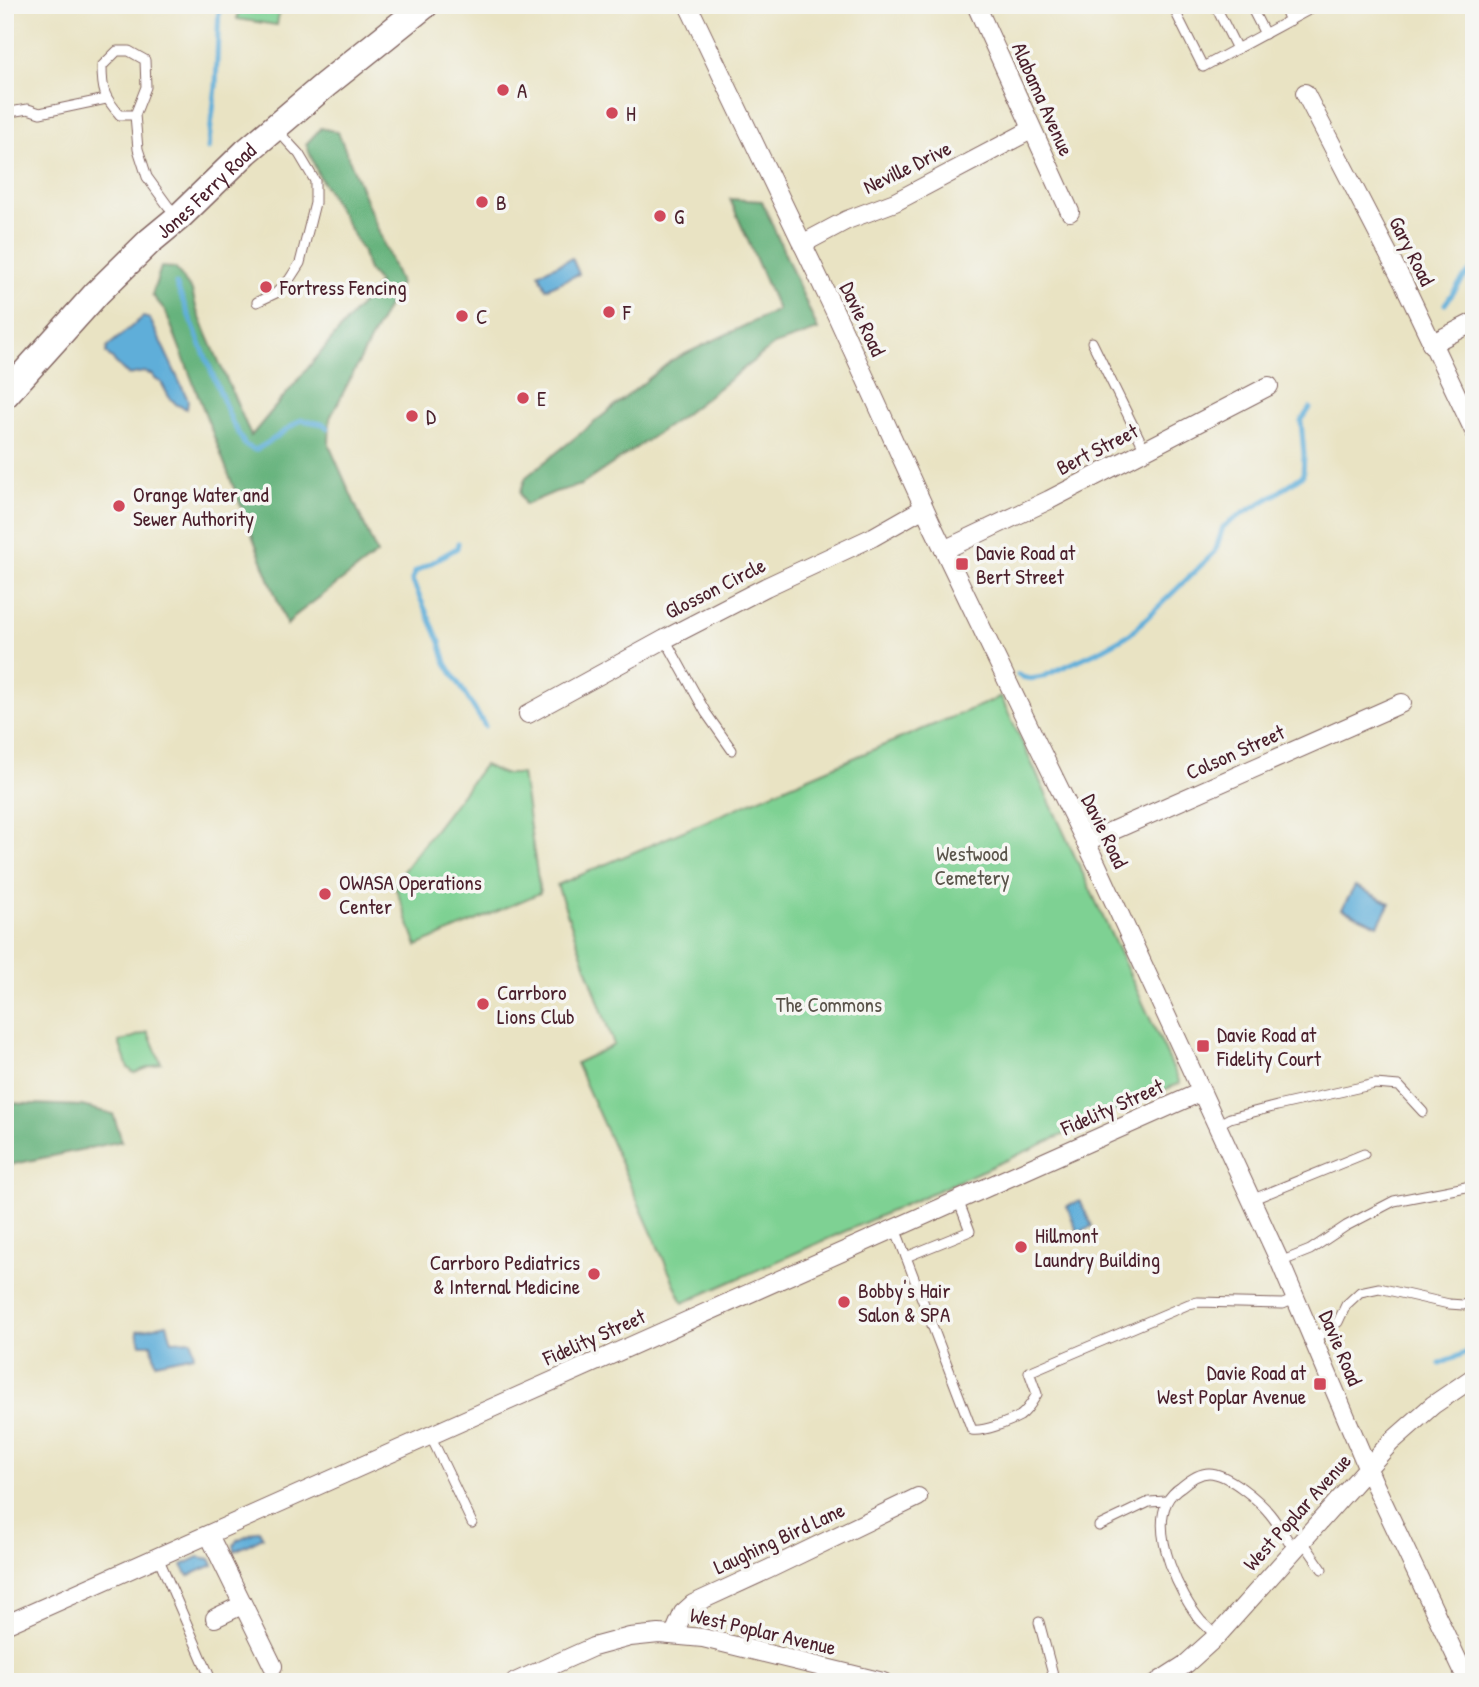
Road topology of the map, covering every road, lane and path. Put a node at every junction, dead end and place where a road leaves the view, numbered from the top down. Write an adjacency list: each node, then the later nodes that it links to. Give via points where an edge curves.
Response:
1 (425, 5): 16 (main road, Jones Ferry Road)
2 (688, 5): 20 (street, Davie Road)
3 (976, 5): 17 (street, Alabama Avenue)
4 (1172, 5): 11 (lane, via 1203,67)
5 (1215, 5): 11 (lane)
6 (1250, 5): 10 (lane)
7 (1283, 5): 9 (lane)
8 (1318, 5): 9 (lane)
9 (1290, 21): 10 (lane)
10 (1265, 34): 11 (lane)
11 (1237, 49)
12 (1305, 93): 24 (street, Gary Road)
13 (106, 99): 14 (lane, via 40,113 28,109); 15 (lane, via 120,116); 15 (lane, via 102,66 117,51 130,51 145,60 146,88)
14 (5, 114)
15 (135, 116): 19 (lane, via 147,177)
16 (275, 127): 19 (main road, Jones Ferry Road); 21 (lane, via 315,181 315,203 300,262 276,293)
17 (1031, 130): 18 (street, Alabama Avenue); 20 (street, Neville Drive, via 895,202)
18 (1070, 212)
19 (179, 217): 26 (main road, Jones Ferry Road, via 97,293)
20 (802, 244): 29 (street, Davie Road)
21 (257, 302)
22 (1474, 322): 24 (street)
23 (1092, 342): 28 (lane)
24 (1431, 344): 27 (street, Gary Road)
25 (1269, 386): 28 (street, Bert Street)
26 (5, 395)
27 (1474, 431)
28 (1144, 450): 30 (street, Bert Street)
29 (925, 508): 30 (street, Davie Road); 31 (street, Glosson Circle)
30 (944, 550): 35 (street, Davie Road)
31 (665, 639): 33 (street, Glosson Circle); 34 (lane)
32 (1402, 702): 35 (street, Colson Street)
33 (528, 714)
34 (732, 750)
35 (1085, 841): 36 (street, Davie Road)
36 (1201, 1092): 38 (street, Davie Road); 41 (street, Fidelity Street)
37 (1423, 1112): 38 (lane, via 1399,1086 1375,1084 1230,1118)
38 (1217, 1125): 42 (street, Davie Road)
39 (1364, 1154): 42 (lane)
40 (1466, 1187): 45 (lane, via 1394,1201 1310,1250)
41 (958, 1200): 43 (street, Fidelity Street); 44 (lane, via 970,1231)
42 (1251, 1200): 45 (street, Davie Road)
43 (895, 1228): 44 (lane); 50 (street, Fidelity Street)
44 (906, 1257): 46 (lane, via 972,1430 980,1431 1019,1416 1029,1407 1037,1394 1029,1372 1189,1304 1283,1304)
45 (1280, 1262): 46 (street, Davie Road)
46 (1295, 1299): 48 (street, Davie Road)
47 (1474, 1301): 48 (lane, via 1449,1304 1379,1288 1360,1292 1346,1305 1338,1322)
48 (1313, 1340): 51 (street, Davie Road)
49 (1474, 1377): 51 (street, West Poplar Avenue, via 1414,1421)
50 (430, 1435): 54 (lane); 56 (street, Fidelity Street)
51 (1368, 1466): 57 (street, West Poplar Avenue); 73 (street, Davie Road)
52 (918, 1497): 64 (street, Laughing Bird Lane, via 693,1604 682,1613)
53 (1167, 1501): 55 (lane, via 1149,1502); 57 (lane, via 1197,1476 1210,1473 1248,1493); 65 (lane, via 1163,1518 1172,1574 1201,1621)
54 (472, 1523)
55 (1099, 1526)
56 (209, 1535): 58 (street, Fidelity Street); 60 (street)
57 (1298, 1545): 59 (lane); 65 (street, West Poplar Avenue)
58 (158, 1557): 63 (street, Fidelity Street); 68 (lane)
59 (1321, 1569)
60 (242, 1605): 61 (street); 66 (street)
61 (215, 1618)
62 (1039, 1622): 71 (lane)
63 (5, 1625)
64 (674, 1634): 69 (street, West Poplar Avenue, via 644,1634 593,1647); 70 (street, West Poplar Avenue)
65 (1217, 1636): 67 (street, West Poplar Avenue)
66 (273, 1666)
67 (1178, 1676): 72 (street, West Poplar Avenue)
68 (212, 1682)
69 (515, 1682)
70 (883, 1682)
71 (1055, 1682)
72 (1158, 1682)
73 (1468, 1682)

